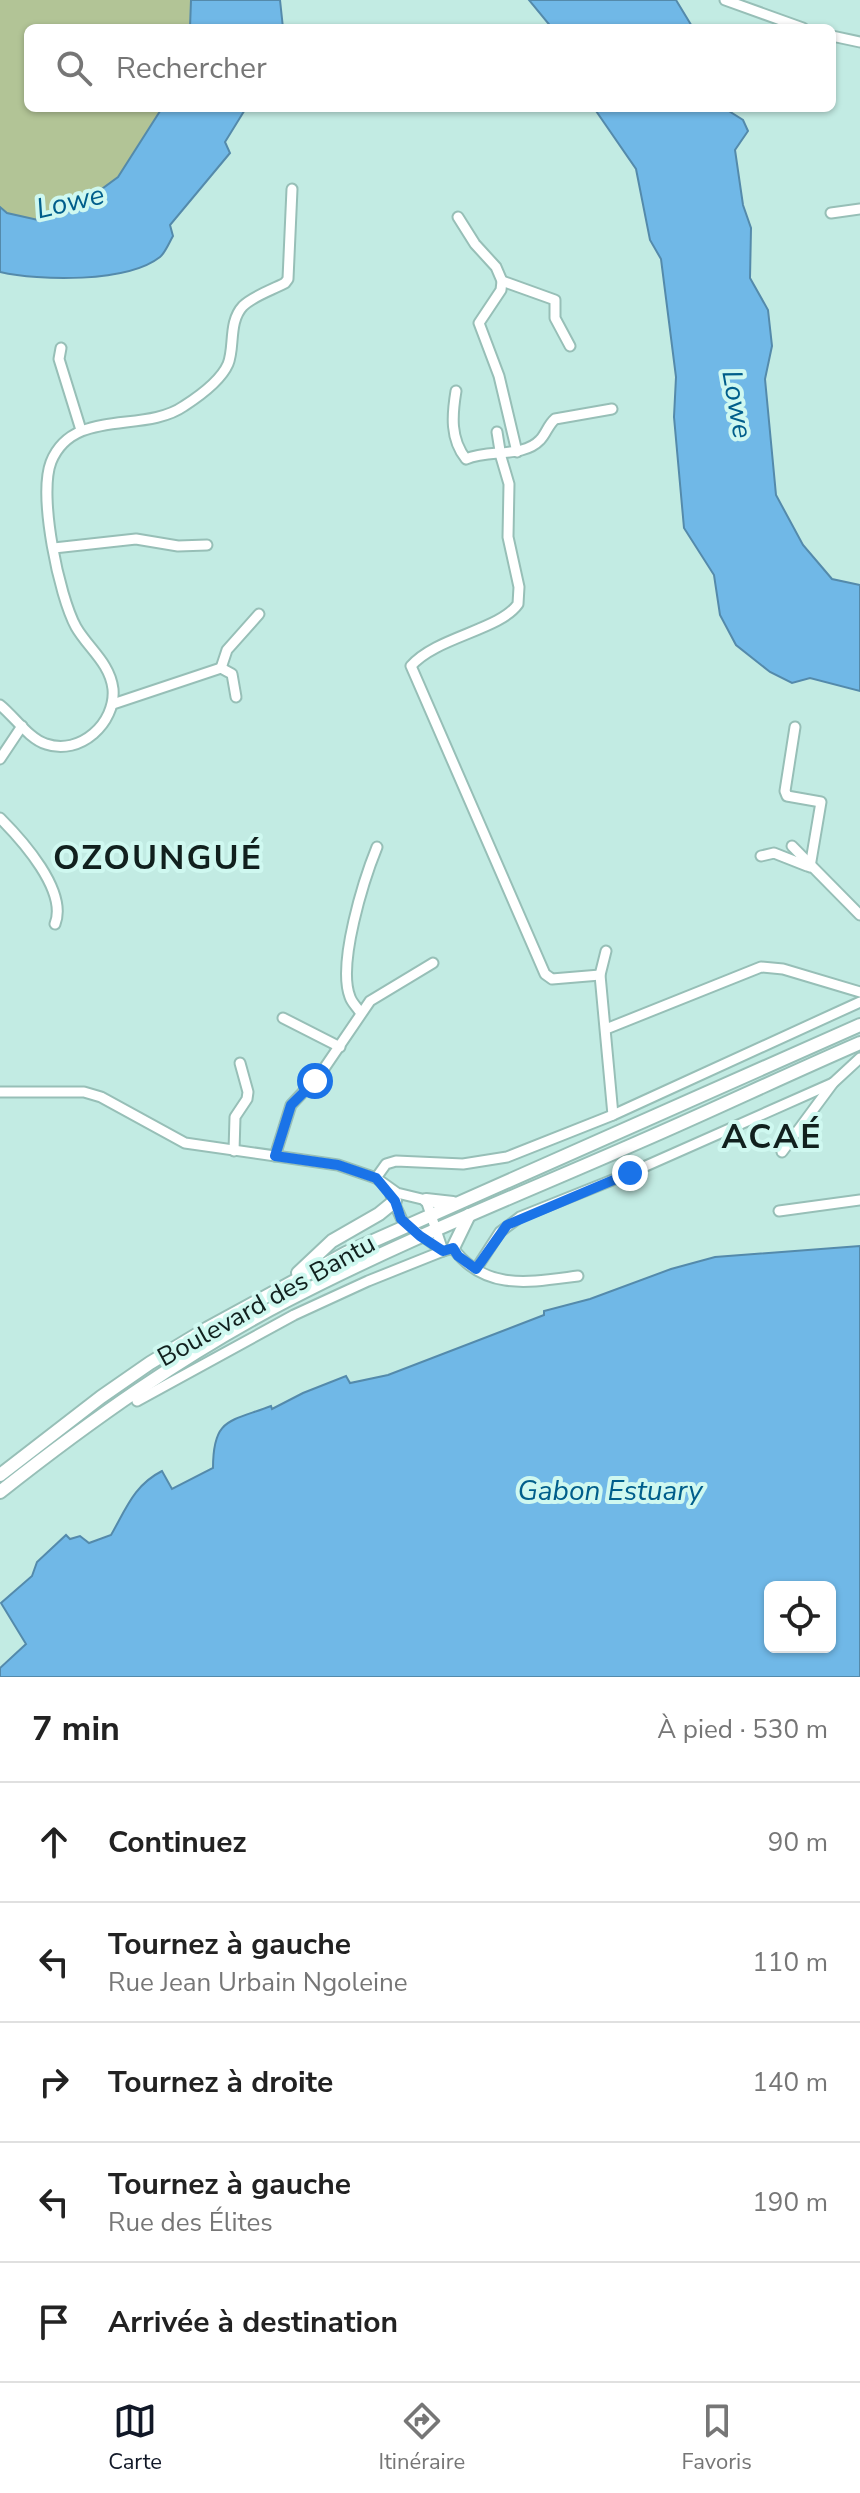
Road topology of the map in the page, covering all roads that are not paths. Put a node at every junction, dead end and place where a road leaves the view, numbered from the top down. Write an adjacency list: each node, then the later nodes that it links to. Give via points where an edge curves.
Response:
1 (725, 0): 2 (street)
2 (792, 24)
3 (836, 37): 4 (street)
4 (860, 42)
5 (292, 189): 14 (street, via 288,279 238,312 226,368 172,413)
6 (859, 209): 7 (street)
7 (831, 213)
8 (458, 217): 9 (street)
9 (502, 281): 10 (street, via 555,300 555,318); 17 (street, via 479,323 499,376)
10 (570, 346)
11 (61, 348): 14 (street, via 59,359)
12 (456, 391): 16 (street, via 454,438 465,458)
13 (612, 409): 17 (street, via 555,419 541,440)
14 (81, 430): 19 (street, via 59,448 47,476 47,519)
15 (497, 432): 16 (street)
16 (500, 451): 17 (street); 37 (street, via 509,484 508,537 518,604 507,615 425,653 411,666 545,974 552,979)
17 (517, 452)
18 (207, 545): 19 (street, via 136,539)
19 (54, 548): 23 (street, via 72,619 104,663)
20 (259, 614): 21 (street, via 227,650)
21 (221, 668): 22 (street, via 232,674); 23 (street)
22 (236, 697)
23 (113, 704): 25 (street, via 104,722 78,745 48,745)
24 (0, 705): 25 (street)
25 (22, 726): 27 (street)
26 (795, 727): 32 (street, via 785,791 787,796 821,802)
27 (0, 759)
28 (0, 818): 34 (street, via 42,869 58,911)
29 (792, 846): 32 (street)
30 (377, 847): 40 (street, via 351,937 347,987)
31 (761, 856): 32 (street, via 774,853)
32 (810, 867): 33 (street)
33 (860, 915)
34 (55, 924)
35 (606, 951): 37 (street)
36 (433, 963): 40 (street)
37 (600, 975): 43 (street)
38 (860, 992): 43 (street, via 761,967)
39 (860, 1002): 49 (street)
40 (360, 1012): 44 (street)
41 (283, 1018): 44 (street)
42 (860, 1025): 57 (highway, Boulevard des Bantu)
43 (606, 1029): 49 (street)
44 (340, 1047): 52 (street, via 291,1105)
45 (858, 1051): 47 (street); 60 (highway, Boulevard des Bantu)
46 (240, 1063): 50 (street, via 248,1092 235,1117)
47 (833, 1083): 51 (street); 65 (street, via 520,1217 500,1232)
48 (0, 1092): 50 (street, via 84,1092 175,1139)
49 (613, 1115): 53 (street, via 507,1157 463,1164 396,1161 386,1164)
50 (234, 1151): 52 (street)
51 (782, 1152)
52 (275, 1156): 53 (street, via 338,1165)
53 (379, 1181): 54 (street, via 397,1193); 56 (street)
54 (426, 1200): 57 (highway); 59 (street)
55 (860, 1200): 58 (street)
56 (395, 1201): 61 (street); 67 (highway, via 332,1241)
57 (460, 1203): 59 (highway, Boulevard des Bantu)
58 (779, 1211)
59 (431, 1214): 61 (highway, Boulevard des Bantu); 62 (street)
60 (470, 1214): 62 (highway, Boulevard des Bantu); 64 (highway)
61 (407, 1225): 63 (street); 67 (highway, Boulevard des Bantu)
62 (435, 1229): 63 (highway, Boulevard des Bantu); 64 (street)
63 (420, 1236): 64 (street); 70 (highway, Boulevard des Bantu, via 192,1355)
64 (448, 1249): 65 (street); 68 (street, via 294,1315)
65 (476, 1269): 66 (street, via 514,1283)
66 (578, 1276)
67 (286, 1284): 69 (highway, Boulevard des Bantu, via 150,1363)
68 (137, 1401)
69 (0, 1475)
70 (0, 1492)

